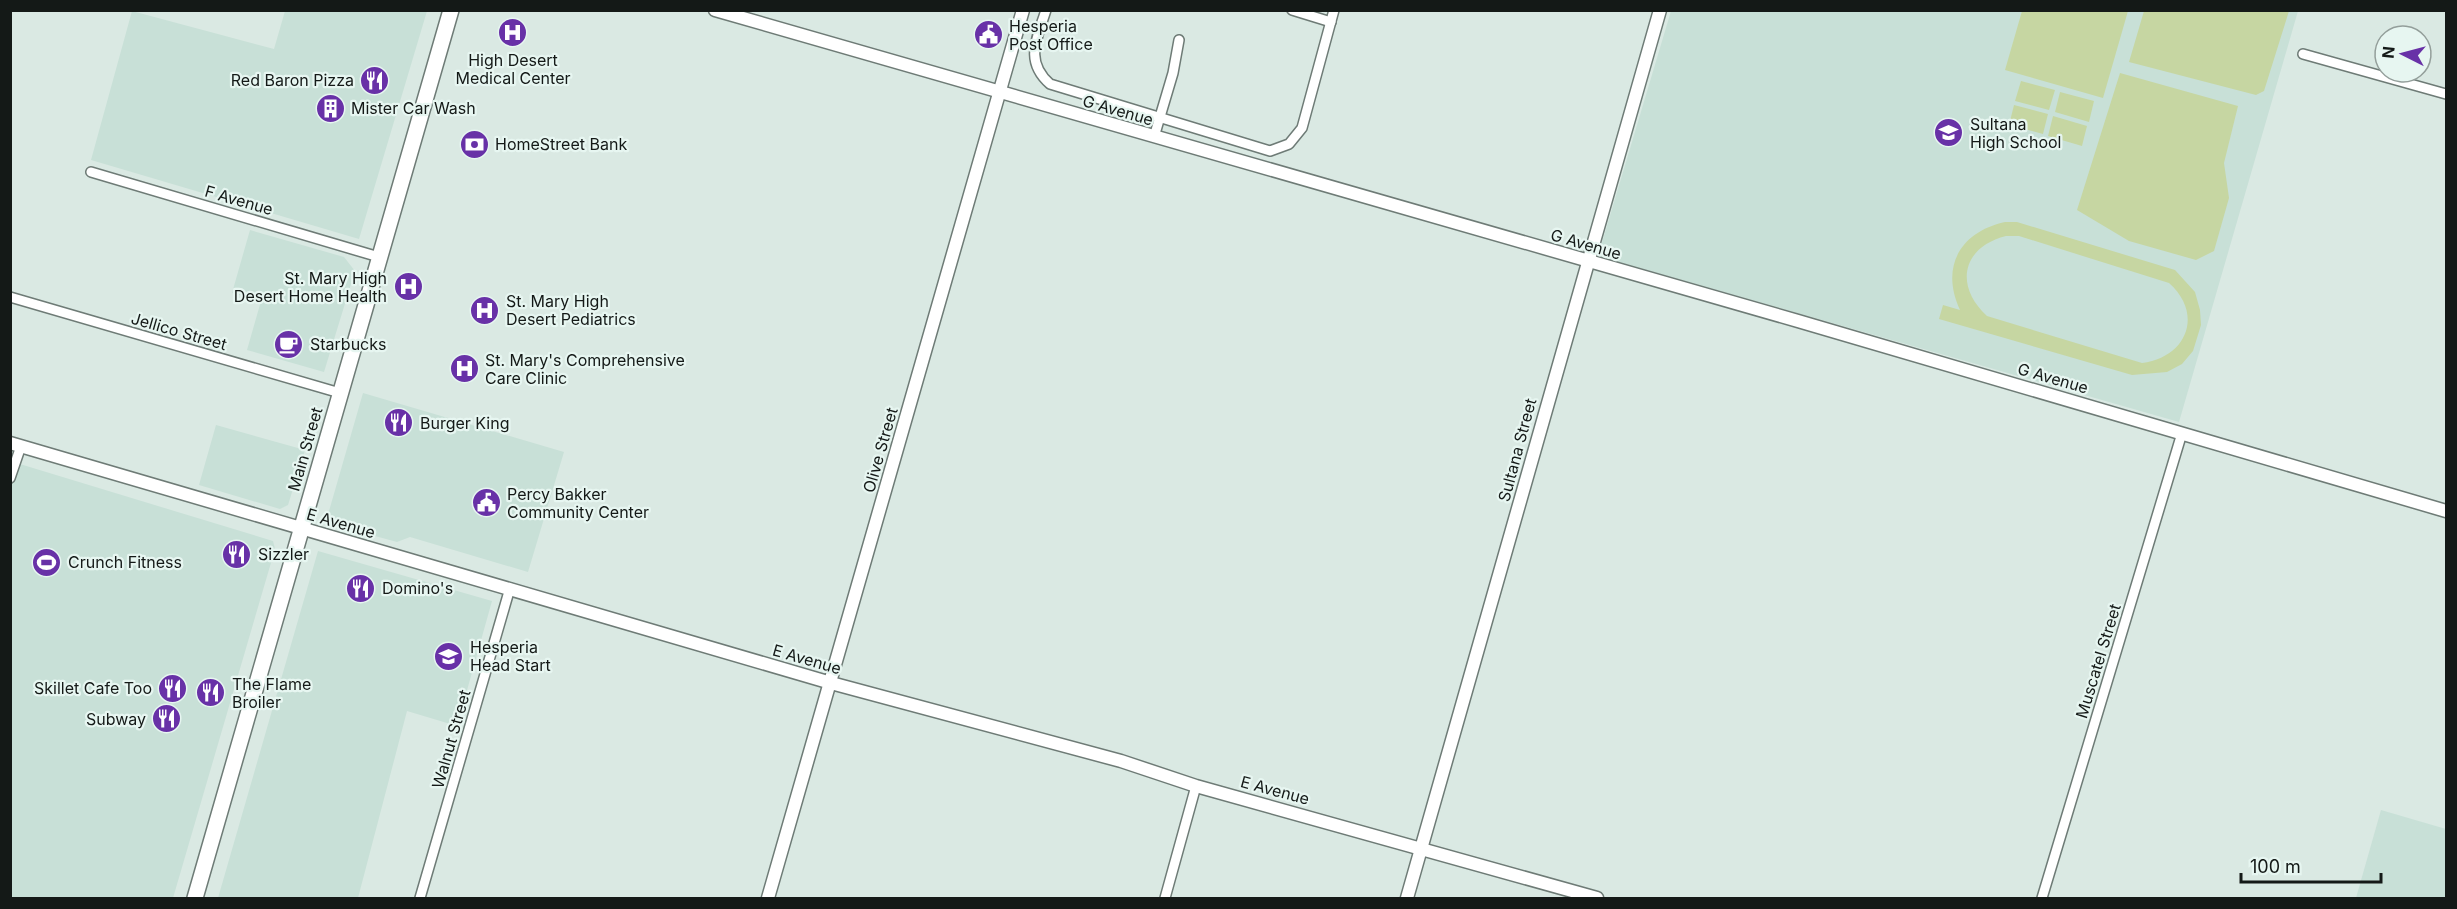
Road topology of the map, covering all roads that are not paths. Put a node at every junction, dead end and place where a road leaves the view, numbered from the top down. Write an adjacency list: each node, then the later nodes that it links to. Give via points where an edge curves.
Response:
1 (451, 10): 16 (main road, Main Street)
2 (715, 10): 11 (street, G Avenue)
3 (1023, 10): 11 (street, Olive Street)
4 (1046, 10): 13 (street, via 1034,52 1037,73 1050,84)
5 (1292, 10): 8 (street)
6 (1334, 10): 8 (street)
7 (1660, 10): 17 (street, Sultana Street)
8 (1331, 22): 13 (street, via 1302,128 1289,144 1270,151)
9 (1179, 40): 13 (street)
10 (2303, 54): 12 (street)
11 (999, 93): 14 (street, G Avenue); 26 (street, Olive Street)
12 (2446, 94)
13 (1160, 118): 14 (street)
14 (1154, 137): 17 (street, G Avenue)
15 (91, 172): 16 (street, F Avenue)
16 (380, 257): 19 (main road, Main Street)
17 (1586, 261): 20 (street, G Avenue); 28 (street, Sultana Street)
18 (10, 297): 19 (street, Jellico Street)
19 (340, 393): 24 (main road, Main Street)
20 (2182, 433): 23 (street, G Avenue); 35 (street, Muscatel Street)
21 (16, 445): 22 (street); 24 (street, E Avenue)
22 (10, 478)
23 (2446, 511)
24 (300, 529): 25 (street, E Avenue); 29 (main road, Main Street)
25 (510, 588): 26 (street, E Avenue); 30 (street, Walnut Street)
26 (831, 683): 27 (street, E Avenue, via 1110,758); 31 (street, Olive Street)
27 (1196, 786): 28 (street, E Avenue); 32 (street)
28 (1422, 848): 33 (street, Sultana Street); 34 (street, E Avenue)
29 (195, 898)
30 (420, 898)
31 (768, 898)
32 (1165, 898)
33 (1407, 898)
34 (1597, 898)
35 (2042, 898)

